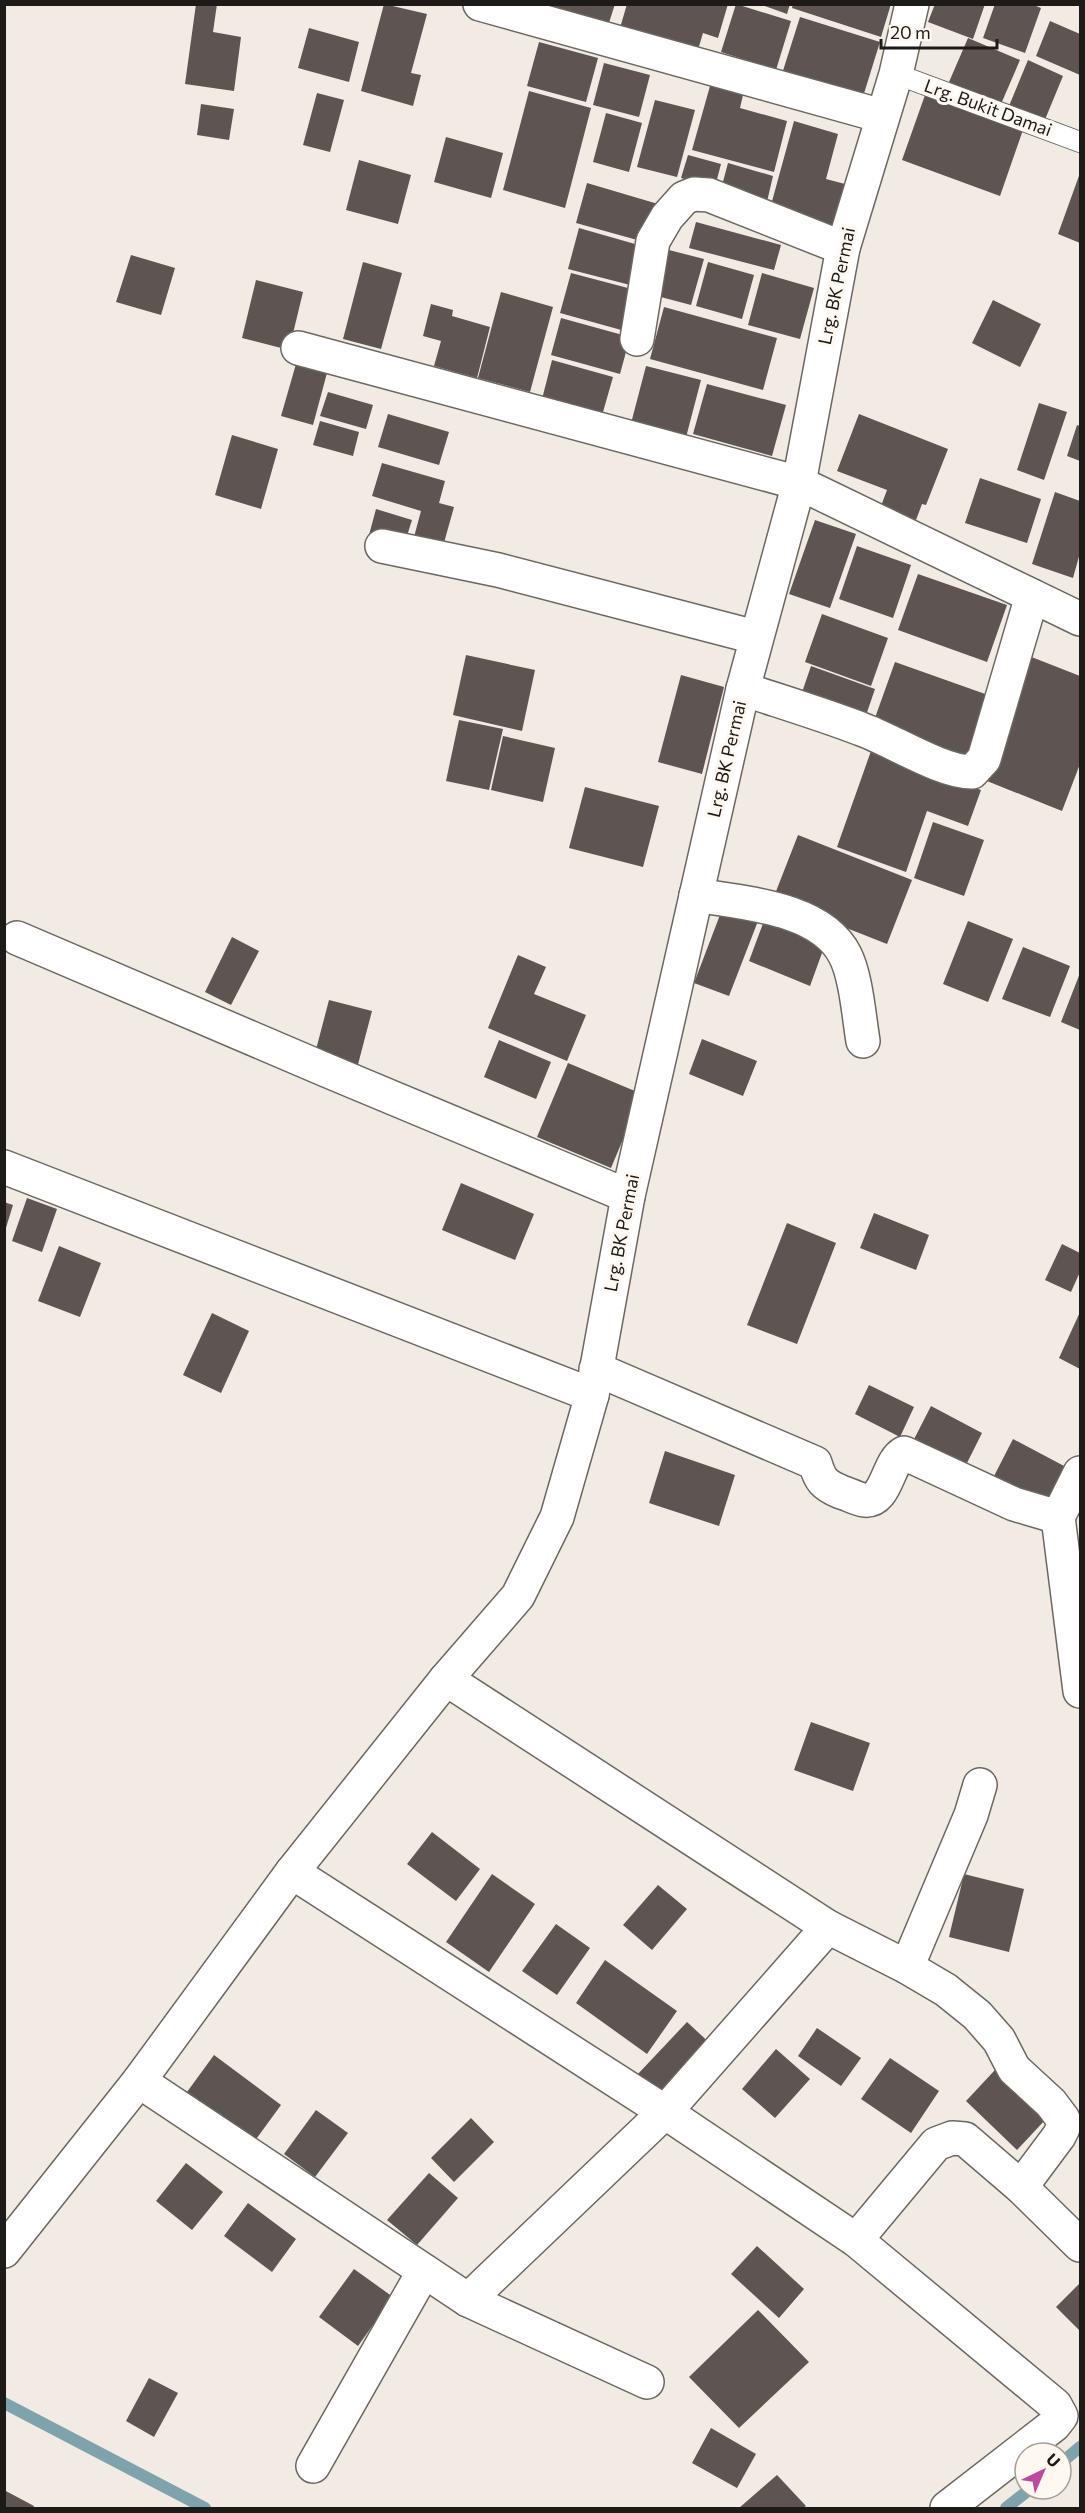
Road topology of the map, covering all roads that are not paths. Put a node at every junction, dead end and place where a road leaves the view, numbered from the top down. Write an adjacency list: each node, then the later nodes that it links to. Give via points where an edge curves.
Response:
1 (480, 4): 4 (street)
2 (912, 4): 3 (street, Lrg. BK Permai)
3 (896, 74): 4 (street, Lrg. BK Permai); 5 (lane, Lrg. Bukit Damai)
4 (882, 116): 6 (street, Lrg. BK Permai)
5 (1080, 142)
6 (843, 248): 7 (street, via 709,195 684,198 653,241); 9 (street, Lrg. BK Permai)
7 (637, 339)
8 (298, 348): 9 (street)
9 (798, 483): 11 (street); 13 (street, Lrg. BK Permai)
10 (382, 546): 13 (street, via 498,570)
11 (1032, 596): 12 (street); 14 (street, via 984,759 972,772 948,767 862,729)
12 (1078, 610)
13 (755, 638): 14 (street, Lrg. BK Permai)
14 (743, 689): 15 (street, Lrg. BK Permai)
15 (696, 895): 17 (street, via 782,910 834,939 846,956); 19 (street, Lrg. BK Permai)
16 (17, 938): 19 (street)
17 (863, 1041)
18 (4, 1167): 20 (street)
19 (628, 1196): 20 (street, Lrg. BK Permai)
20 (594, 1382): 22 (street, via 815,1463 819,1479 827,1486 865,1500 875,1498 881,1491 896,1458 904,1453 1014,1504); 23 (street, Lrg. BK Permai, via 557,1517 518,1596)
21 (1080, 1473): 22 (street)
22 (1058, 1517): 24 (street)
23 (446, 1679): 26 (street, Lrg. BK Permai); 27 (street)
24 (1080, 1691)
25 (980, 1785): 28 (street)
26 (292, 1872): 29 (street, Lrg. BK Permai); 30 (street)
27 (828, 1927): 28 (street); 30 (street)
28 (907, 1967): 31 (street, via 946,1990 977,2015 999,2040 1014,2069 1052,2103 1063,2119 1059,2136)
29 (139, 2081): 34 (street, Lrg. BK Permai); 35 (street)
30 (665, 2112): 32 (street); 36 (street)
31 (1021, 2187): 32 (street, via 964,2139 952,2138 936,2144); 33 (street)
32 (856, 2240): 39 (street, via 1059,2409 1054,2426)
33 (1080, 2245)
34 (4, 2252)
35 (424, 2271): 36 (street); 38 (street)
36 (468, 2300): 37 (street)
37 (647, 2382)
38 (313, 2466)
39 (947, 2508)

